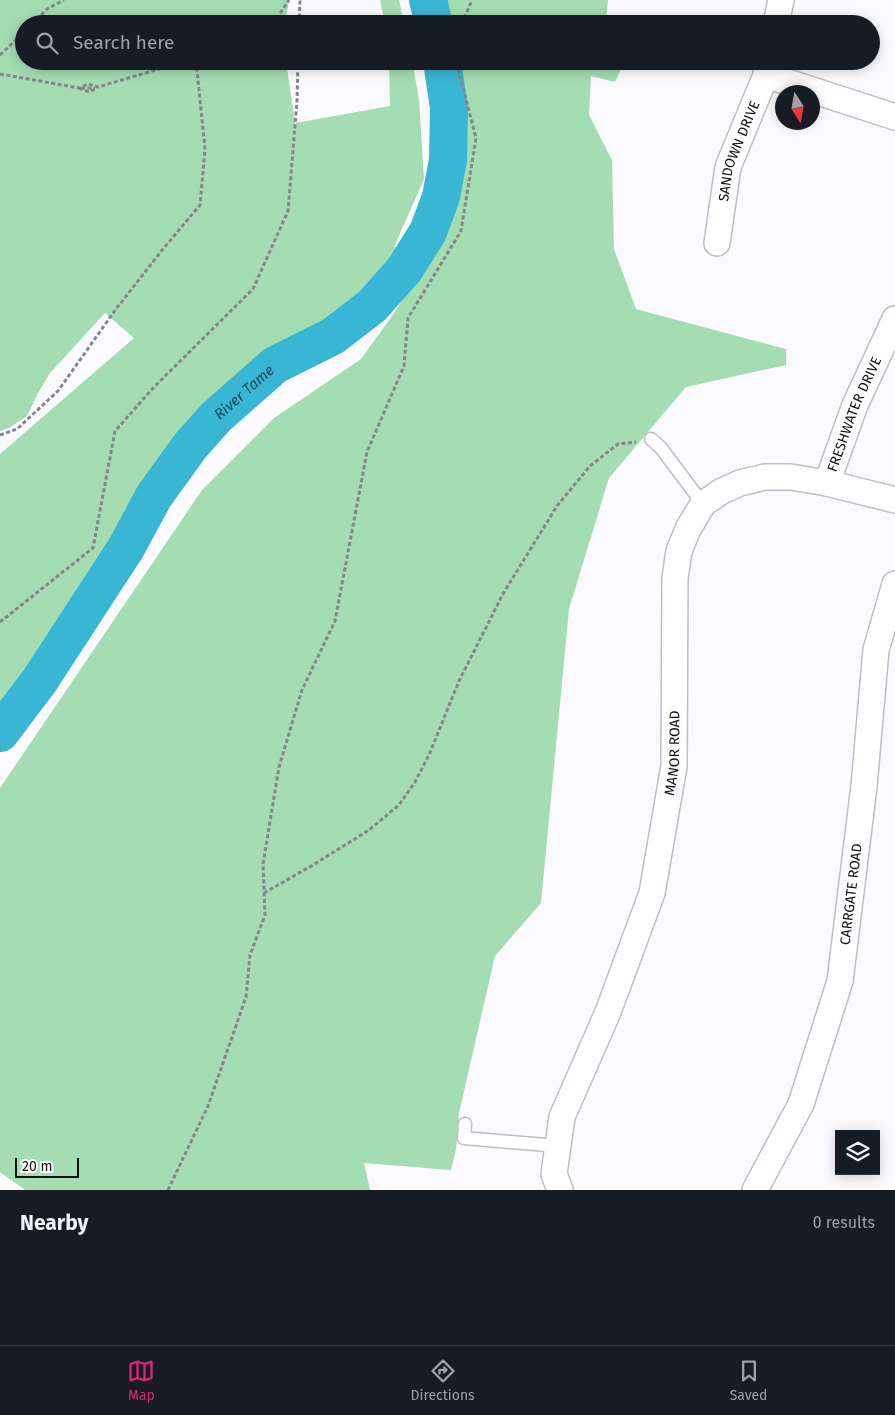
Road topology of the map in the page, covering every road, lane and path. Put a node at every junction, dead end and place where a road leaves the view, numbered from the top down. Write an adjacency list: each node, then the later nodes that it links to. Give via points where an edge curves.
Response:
1 (64, 0): 6 (path)
2 (289, 0): 7 (path)
3 (300, 0): 8 (path)
4 (472, 0): 9 (path)
5 (781, 0): 10 (street)
6 (41, 15)
7 (278, 15)
8 (299, 15)
9 (466, 15)
10 (778, 15)
11 (15, 41): 12 (path)
12 (0, 55)
13 (156, 70): 20 (path)
14 (197, 70): 25 (path, via 206,148 200,205 116,309 58,391 17,428)
15 (298, 70): 31 (path, via 288,212 253,288 115,431 93,548)
16 (458, 70): 32 (path, via 476,138 461,230 408,318 404,366 367,452 335,621 302,690 279,767 263,864)
17 (766, 70): 23 (street, SANDOWN DRIVE, via 728,167)
18 (772, 70): 22 (street)
19 (0, 74): 21 (path)
20 (98, 87): 21 (path, via 88,84); 21 (path, via 89,92)
21 (79, 88)
22 (895, 118)
23 (717, 243)
24 (895, 319): 27 (street, FRESHWATER DRIVE, via 855,405)
25 (0, 435)
26 (651, 439): 29 (lane); 32 (path, via 618,444 590,466 557,506 504,592 458,681 422,768 399,805 369,830)
27 (827, 483): 28 (street, MANOR ROAD); 29 (street, MANOR ROAD, via 791,477 765,477 740,483)
28 (895, 500)
29 (703, 504): 34 (street, MANOR ROAD, via 680,551 675,578 674,766 652,893 608,1012 562,1117)
30 (895, 584): 37 (street, CARRGATE ROAD, via 876,650 864,786 840,981 802,1104)
31 (0, 622)
32 (264, 893): 35 (path, via 265,915 250,955 246,997 208,1106)
33 (465, 1124): 34 (lane, via 464,1138)
34 (558, 1146): 36 (street, MANOR ROAD, via 554,1174)
35 (168, 1190)
36 (560, 1190)
37 (755, 1190)

